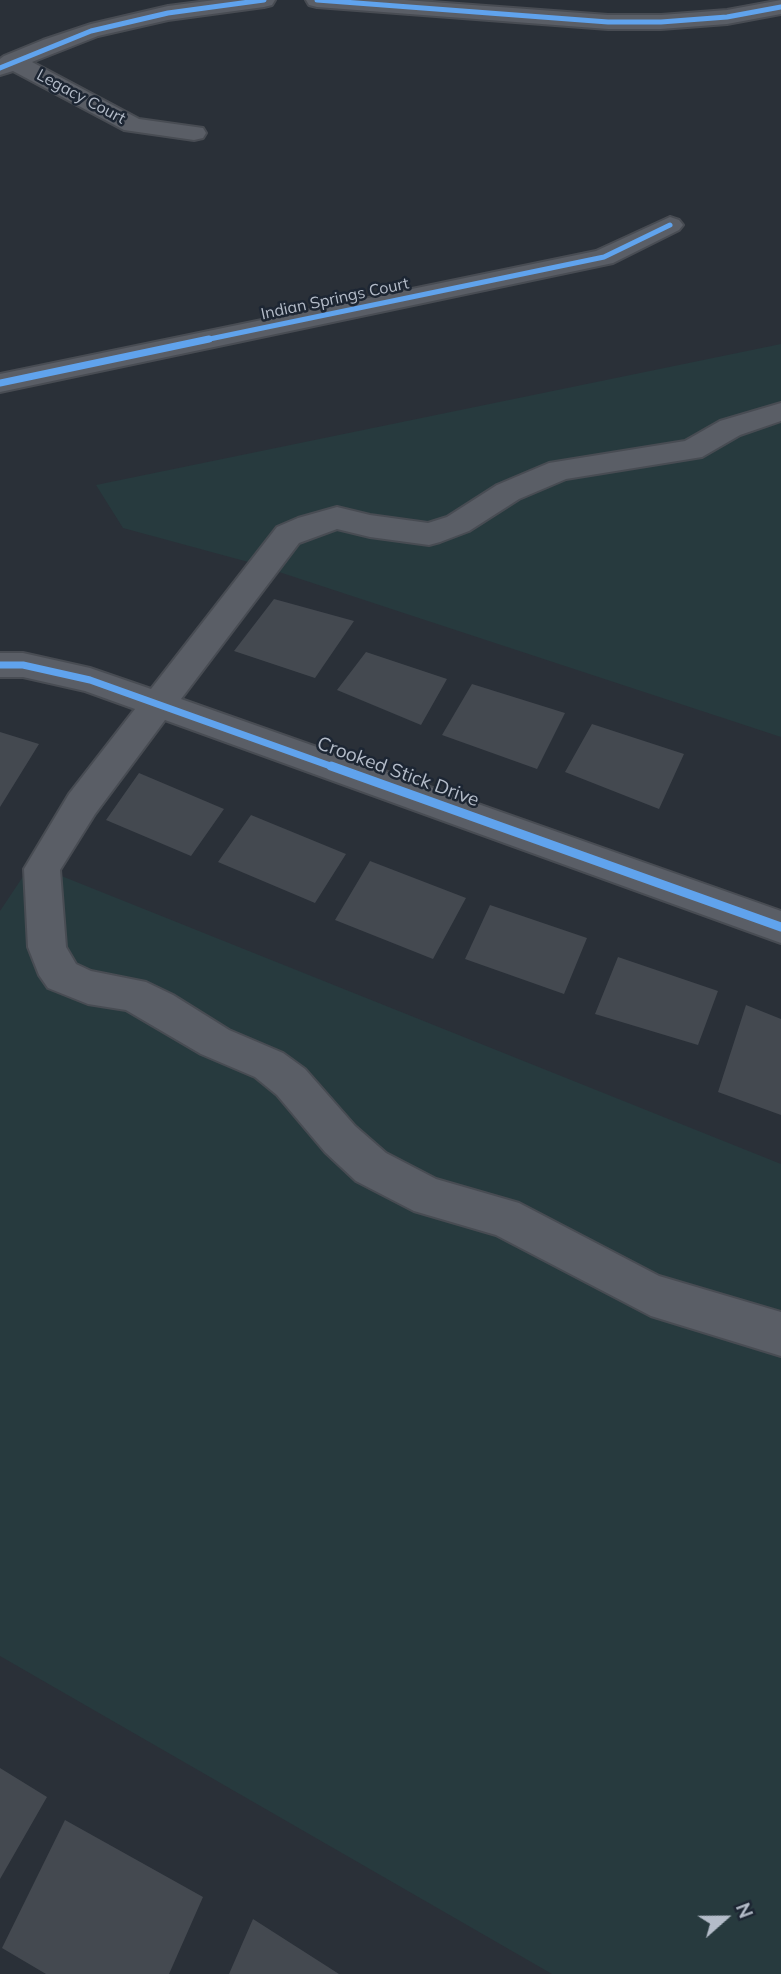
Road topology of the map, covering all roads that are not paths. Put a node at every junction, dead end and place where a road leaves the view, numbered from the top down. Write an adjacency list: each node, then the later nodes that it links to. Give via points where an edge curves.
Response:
1 (264, 0): 3 (street)
2 (317, 0): 4 (street, via 608,22 727,17)
3 (164, 6): 5 (street)
4 (781, 7)
5 (6, 64): 6 (street, Legacy Court, via 133,125)
6 (194, 133)
7 (670, 225): 8 (street, Indian Springs Court, via 604,257)
8 (0, 383)
9 (781, 412): 11 (street, via 730,428 692,450 560,470 429,534 337,517 309,525 288,535)
10 (0, 666): 11 (street, Crooked Stick Drive, via 23,665 90,680)
11 (156, 705): 12 (street, Crooked Stick Drive); 13 (street, via 82,804 42,869 47,947 62,976 88,987 132,994 215,1042 269,1065 372,1167 429,1197 504,1217 651,1295)
12 (781, 927)
13 (781, 1334)

